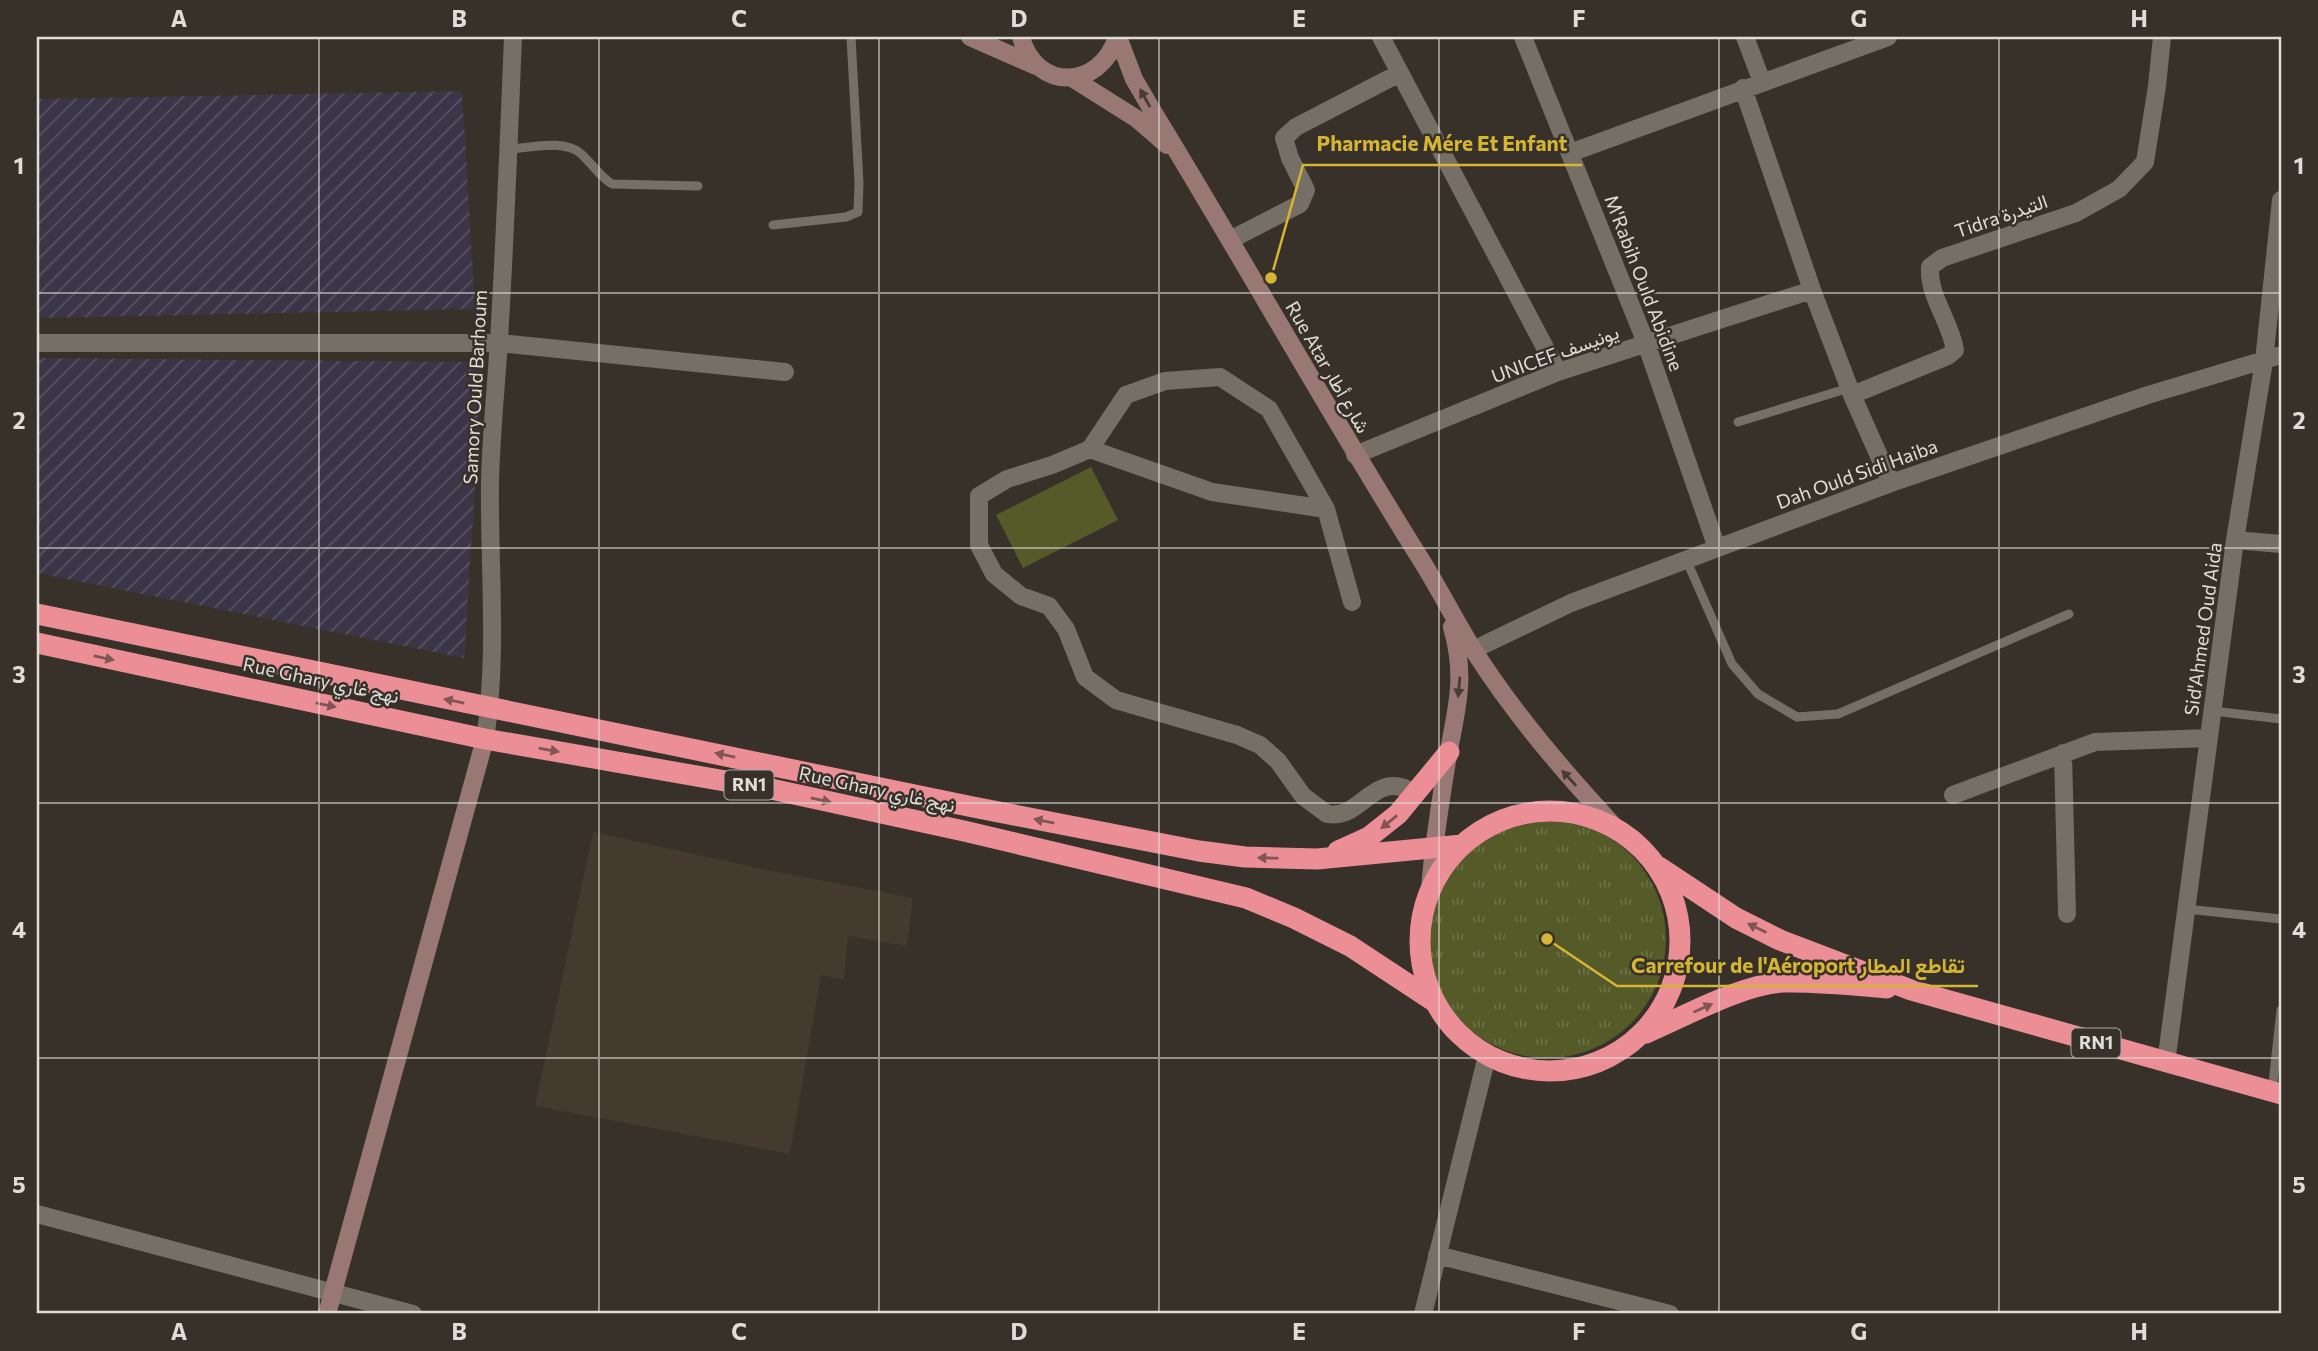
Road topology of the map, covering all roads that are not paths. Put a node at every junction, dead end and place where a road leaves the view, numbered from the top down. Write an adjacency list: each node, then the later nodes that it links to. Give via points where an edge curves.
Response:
1 (513, 37): 16 (street, Samory Ould Barhoum)
2 (851, 37): 21 (lane, via 858,212)
3 (970, 37): 11 (street, Rue Atar شارع أطار)
4 (1021, 37): 11 (street)
5 (1118, 37): 13 (street, via 1103,64); 18 (street, Rue Atar شارع أطار, one-way to 5, via 1134,79)
6 (1381, 37): 12 (street)
7 (1523, 37): 17 (street, M'Rabih Ould Abidine)
8 (1745, 37): 14 (street)
9 (1888, 37): 14 (street)
10 (2162, 37): 30 (street, Tidra التيدرة, via 2145,162 2119,189 2076,213 1941,258 1930,267 1929,282 1955,349 1948,356)
11 (1039, 67): 13 (street, Rue Atar شارع أطار)
12 (1400, 73): 22 (street, via 1296,127 1284,138 1306,190 1300,204); 29 (street)
13 (1072, 78): 18 (street, Rue Atar شارع أطار, via 1137,119)
14 (1762, 82): 15 (street)
15 (1743, 88): 17 (street); 23 (street)
16 (509, 149): 19 (lane, via 571,147 612,184); 25 (street, Samory Ould Barhoum)
17 (1570, 153): 26 (street, M'Rabih Ould Abidine)
18 (1180, 156): 22 (street, Rue Atar شارع أطار)
19 (698, 186)
20 (2281, 200): 27 (street, Sid'Ahmed Oud Aida)
21 (773, 225)
22 (1230, 240): 33 (street, Rue Atar شارع أطار)
23 (1812, 290): 26 (street, UNICEF يونيسف); 30 (street)
24 (37, 342): 25 (street)
25 (499, 343): 28 (street); 46 (street, Samory Ould Barhoum, via 490,484)
26 (1646, 343): 29 (street, UNICEF يونيسف); 38 (street, M'Rabih Ould Abidine)
27 (2276, 357): 34 (street, Dah Ould Sidi Haiba, via 2148,395); 36 (street, Sid'Ahmed Oud Aida)
28 (785, 372)
29 (1558, 373): 33 (street, UNICEF يونيسف)
30 (1851, 391): 31 (lane); 34 (street)
31 (1738, 422)
32 (1090, 449): 35 (street, via 1212,492); 35 (street, via 1126,395 1165,381 1220,377 1269,409); 55 (street, via 1007,479 979,496 979,545 993,574 1021,596 1049,606 1066,629 1085,677 1116,700 1260,746 1278,761 1303,796 1326,814 1345,813 1390,786)
33 (1355, 455): 40 (street, Rue Atar شارع أطار)
34 (1891, 483): 38 (street, Dah Ould Sidi Haiba)
35 (1326, 509): 41 (street)
36 (2235, 540): 37 (street); 47 (street, Sid'Ahmed Oud Aida)
37 (2281, 544)
38 (1717, 548): 39 (street, Dah Ould Sidi Haiba)
39 (1686, 559): 43 (lane, via 1732,664 1758,694 1797,717 1838,714); 45 (street, Dah Ould Sidi Haiba, via 1571,603)
40 (1444, 596): 45 (street, Rue Atar شارع أطار); 51 (street, Rue Atar شارع أطار, one-way to 51, via 1461,679)
41 (1352, 602)
42 (37, 614): 46 (highway, Rue Ghary نهج غاري / RN1, one-way to 42)
43 (2069, 614)
44 (37, 643): 49 (highway, Rue Ghary نهج غاري / RN1, one-way to 49)
45 (1473, 650): 57 (street, Rue Atar شارع أطار, one-way to 45, via 1560,768)
46 (489, 709): 49 (street, Samory Ould Barhoum); 53 (highway, Rue Ghary نهج غاري / RN1, one-way to 46)
47 (2213, 711): 48 (lane); 50 (street, Sid'Ahmed Oud Aida)
48 (2281, 719)
49 (485, 738): 54 (highway, Rue Ghary نهج غاري / RN1, one-way to 54); 75 (street)
50 (2209, 738): 52 (street, via 2095,742); 63 (street, Sid'Ahmed Oud Aida)
51 (1449, 752): 55 (highway); 59 (street, Rue Atar شارع أطار)
52 (2063, 753): 56 (street); 64 (street)
53 (777, 766): 54 (highway); 60 (highway, Rue Ghary نهج غاري / RN1, one-way to 53, via 1199,851)
54 (771, 789): 67 (highway, Rue Ghary نهج غاري / RN1, one-way to 67, via 1246,898 1350,946)
55 (1416, 794): 60 (highway, one-way to 60, via 1369,836)
56 (1953, 795)
57 (1616, 828): 58 (highway, via 1563,811 1536,811 1484,828); 61 (highway)
58 (1462, 845): 59 (highway, Rue Ghary نهج غاري / RN1); 62 (highway)
59 (1433, 846): 60 (highway, Rue Ghary نهج غاري / RN1); 62 (street, Rue Atar شارع أطار)
60 (1317, 859)
61 (1654, 863): 66 (highway, RN1, one-way to 61, via 1780,940 1726,912); 69 (highway, via 1677,912 1678,966 1658,1015)
62 (1430, 890): 67 (highway, via 1420,947)
63 (2186, 909): 65 (lane); 71 (street, Sid'Ahmed Oud Aida)
64 (2067, 915)
65 (2281, 919)
66 (1911, 990): 69 (highway, RN1, one-way to 66, via 1745,990 1781,982); 71 (highway, RN1)
67 (1436, 1002): 70 (highway, via 1459,1034)
68 (2281, 1010): 72 (lane)
69 (1640, 1035): 70 (highway, via 1602,1061 1575,1069 1517,1067)
70 (1487, 1056): 74 (street)
71 (2166, 1063): 72 (highway, RN1)
72 (2277, 1093)
73 (37, 1214): 75 (street)
74 (1437, 1255): 78 (street); 79 (street)
75 (333, 1294): 76 (street); 77 (street)
76 (327, 1314)
77 (413, 1314)
78 (1423, 1314)
79 (1670, 1314)

